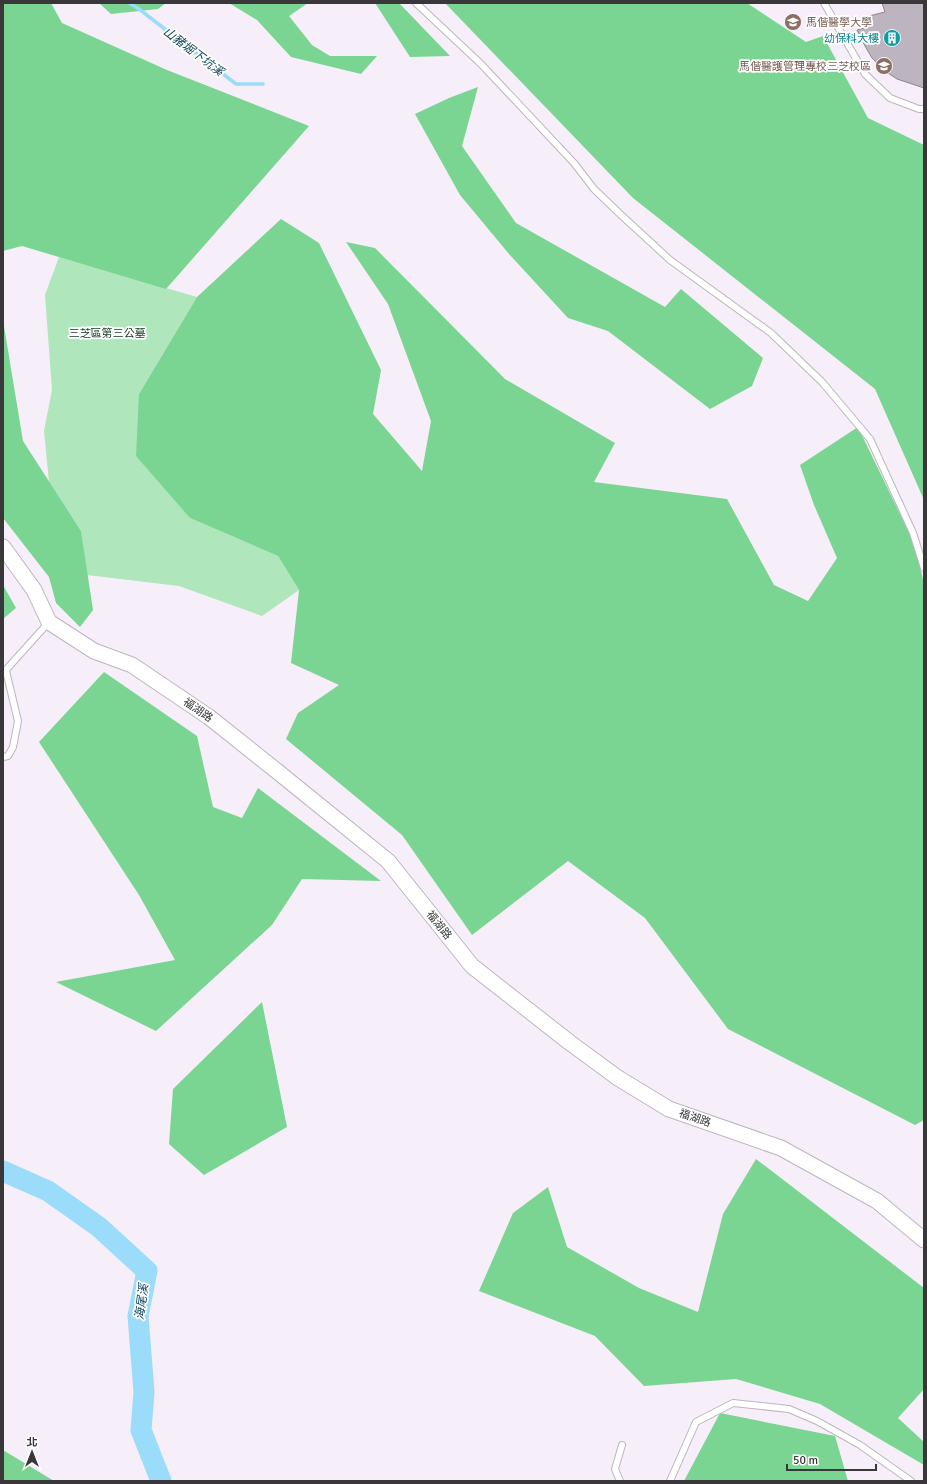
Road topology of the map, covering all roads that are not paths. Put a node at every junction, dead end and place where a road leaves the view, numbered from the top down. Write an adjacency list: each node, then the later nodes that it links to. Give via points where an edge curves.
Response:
1 (416, 3): 5 (lane, via 481,64 574,163 594,189 620,214 670,260 771,333 822,382 870,438 913,533)
2 (824, 3): 3 (lane, via 865,74 890,98)
3 (924, 109)
4 (3, 547): 6 (street, via 34,590)
5 (924, 568)
6 (49, 622): 7 (lane); 9 (street, 福湖路, via 94,650 132,665 209,717 273,768 388,861 472,966 618,1078 669,1109 780,1148 877,1201)
7 (5, 672): 8 (lane, via 18,721 13,747 8,756)
8 (3, 757)
9 (924, 1240)
10 (622, 1445): 11 (lane, via 614,1469)
11 (620, 1481)
12 (670, 1481): 13 (lane, via 696,1422 733,1402 789,1409 817,1421 860,1445)
13 (911, 1481)

